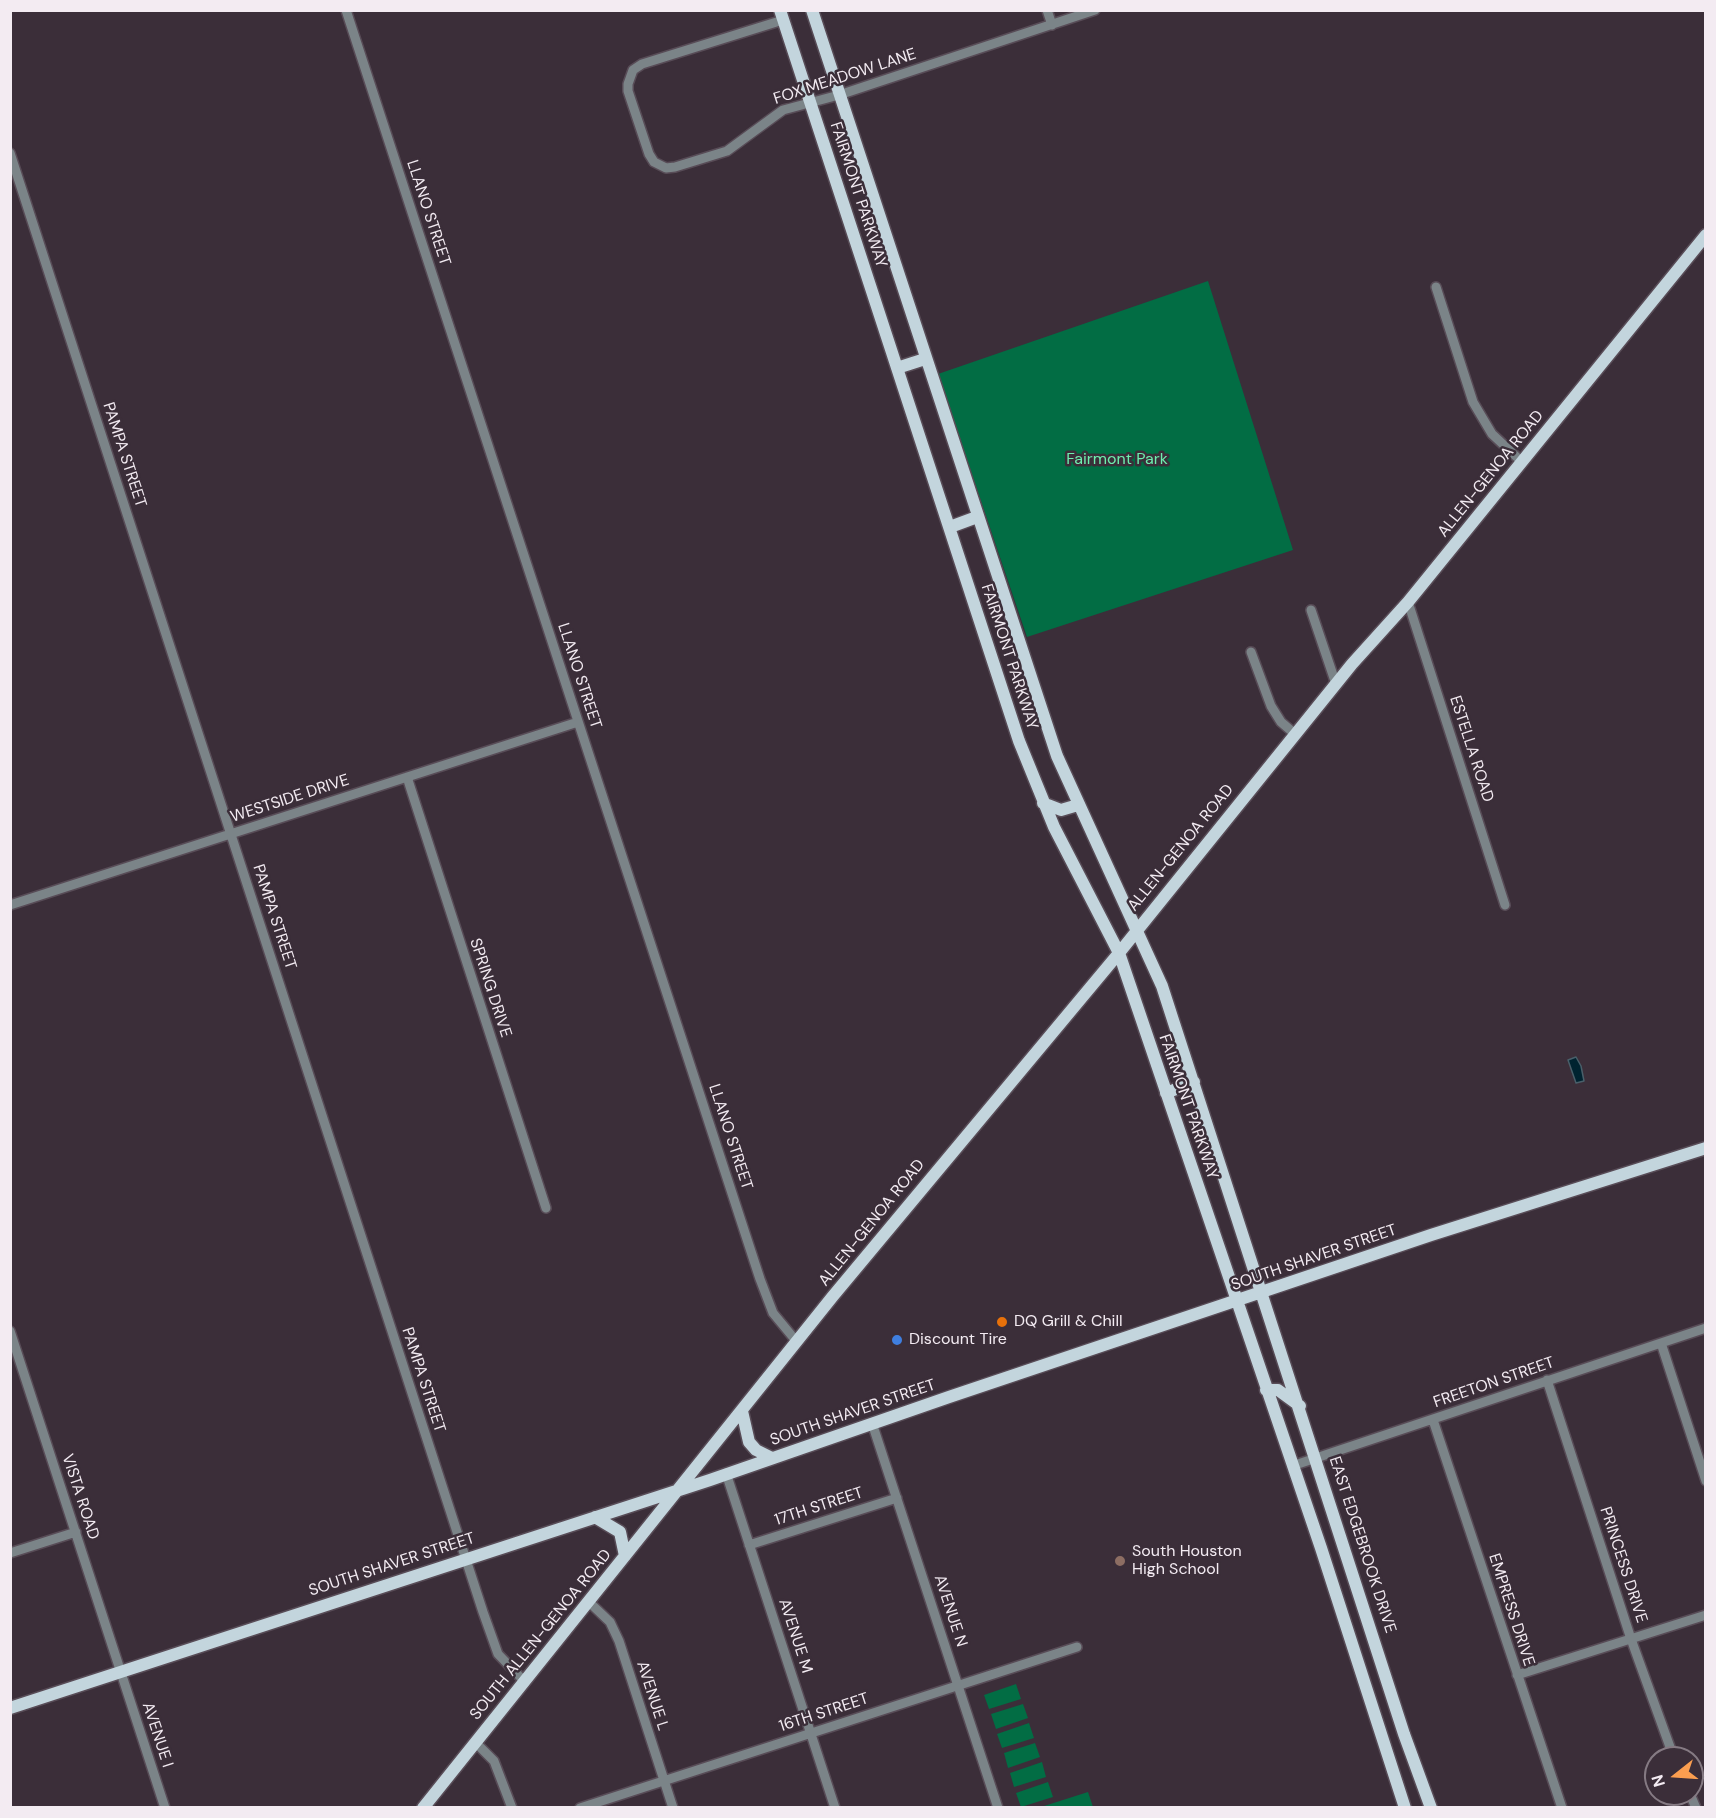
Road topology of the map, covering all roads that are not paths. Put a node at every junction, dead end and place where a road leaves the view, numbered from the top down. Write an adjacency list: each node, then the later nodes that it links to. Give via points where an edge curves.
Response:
1 (346, 10): 21 (street, LLANO STREET)
2 (812, 10): 7 (main road, FAIRMONT PARKWAY)
3 (1047, 10): 6 (street)
4 (1095, 10): 6 (street, FOX MEADOW LANE)
5 (782, 15): 8 (main road, FAIRMONT PARKWAY); 8 (street, FOX MEADOW LANE, via 633,70 628,84 638,122 654,162 666,168 675,167 727,151 772,116)
6 (1052, 25): 7 (street, FOX MEADOW LANE)
7 (839, 95): 8 (street, FOX MEADOW LANE); 12 (main road, FAIRMONT PARKWAY)
8 (810, 101): 13 (main road, FAIRMONT PARKWAY)
9 (10, 153): 26 (street, PAMPA STREET)
10 (1706, 235): 14 (main road, ALLEN-GENOA ROAD)
11 (1436, 287): 14 (street, via 1477,411 1492,434)
12 (925, 359): 13 (main road); 15 (main road, FAIRMONT PARKWAY)
13 (897, 368): 16 (main road, FAIRMONT PARKWAY)
14 (1522, 462): 17 (main road, ALLEN-GENOA ROAD)
15 (977, 517): 16 (main road); 25 (main road, FAIRMONT PARKWAY, via 1057,756)
16 (950, 527): 24 (main road, FAIRMONT PARKWAY)
17 (1408, 602): 20 (main road, ALLEN-GENOA ROAD); 28 (street, ESTELLA ROAD)
18 (1311, 610): 20 (street)
19 (1251, 652): 22 (street, via 1271,706)
20 (1336, 684): 22 (main road, ALLEN-GENOA ROAD)
21 (578, 722): 23 (street, WESTSIDE DRIVE); 39 (street, LLANO STREET, via 760,1279 773,1313)
22 (1295, 734): 29 (main road, ALLEN-GENOA ROAD)
23 (407, 777): 26 (street, WESTSIDE DRIVE); 34 (street, SPRING DRIVE)
24 (1043, 803): 25 (main road, via 1061,810); 30 (main road, FAIRMONT PARKWAY)
25 (1078, 805): 29 (main road, FAIRMONT PARKWAY)
26 (231, 834): 27 (street, WESTSIDE DRIVE); 59 (street, PAMPA STREET)
27 (10, 905)
28 (1505, 905)
29 (1136, 930): 30 (main road, ALLEN-GENOA ROAD); 31 (main road, FAIRMONT PARKWAY, via 1162,986)
30 (1119, 953): 32 (main road, FAIRMONT PARKWAY); 39 (main road, ALLEN-GENOA ROAD)
31 (1194, 1082): 32 (main road); 35 (main road, FAIRMONT PARKWAY)
32 (1166, 1093): 36 (main road, FAIRMONT PARKWAY)
33 (1706, 1148): 35 (main road, SOUTH SHAVER STREET)
34 (546, 1208)
35 (1262, 1293): 36 (main road, SOUTH SHAVER STREET); 43 (main road, EAST EDGEBROOK DRIVE)
36 (1238, 1301): 42 (main road); 46 (main road, SOUTH SHAVER STREET)
37 (1706, 1329): 40 (street, FREETON STREET)
38 (10, 1331): 55 (street, VISTA ROAD)
39 (797, 1342): 44 (main road, ALLEN-GENOA ROAD)
40 (1661, 1343): 41 (street, FREETON STREET); 51 (street)
41 (1547, 1380): 45 (street, FREETON STREET); 64 (street, PRINCESS DRIVE)
42 (1266, 1390): 43 (main road, via 1278,1390); 49 (main road)
43 (1300, 1406): 48 (main road, EAST EDGEBROOK DRIVE)
44 (742, 1411): 47 (main road, via 749,1442); 52 (main road, ALLEN-GENOA ROAD)
45 (1433, 1420): 48 (street, FREETON STREET); 67 (street, EMPRESS DRIVE)
46 (872, 1423): 47 (main road, SOUTH SHAVER STREET); 53 (street, AVENUE N)
47 (772, 1458): 50 (main road, SOUTH SHAVER STREET)
48 (1316, 1458): 49 (street, FREETON STREET); 60 (main road, EAST EDGEBROOK DRIVE)
49 (1292, 1466): 62 (main road)
50 (726, 1473): 52 (main road, SOUTH SHAVER STREET); 56 (street, AVENUE M)
51 (1706, 1480)
52 (682, 1487): 54 (main road, SOUTH SHAVER STREET); 58 (main road, SOUTH ALLEN-GENOA ROAD)
53 (897, 1498): 56 (street, 17TH STREET); 69 (street, AVENUE N)
54 (595, 1517): 58 (main road, via 620,1532); 59 (main road, SOUTH SHAVER STREET)
55 (76, 1532): 57 (street); 66 (street, VISTA ROAD)
56 (749, 1545): 71 (street, AVENUE M)
57 (10, 1553)
58 (625, 1556): 61 (main road, SOUTH ALLEN-GENOA ROAD)
59 (465, 1558): 66 (main road, SOUTH SHAVER STREET); 68 (street, PAMPA STREET, via 498,1654)
60 (1361, 1598): 62 (main road); 72 (main road, EAST EDGEBROOK DRIVE)
61 (589, 1602): 68 (main road, SOUTH ALLEN-GENOA ROAD); 76 (street, AVENUE L, via 610,1622 619,1641)
62 (1339, 1605): 74 (main road)
63 (1706, 1615): 64 (street)
64 (1631, 1639): 67 (street); 75 (street, PRINCESS DRIVE)
65 (1077, 1647): 69 (street, 16TH STREET)
66 (121, 1672): 70 (main road, SOUTH SHAVER STREET); 77 (street, AVENUE I)
67 (1517, 1675): 86 (street, EMPRESS DRIVE)
68 (524, 1681): 73 (main road, SOUTH ALLEN-GENOA ROAD)
69 (958, 1685): 71 (street, 16TH STREET); 83 (street, AVENUE N)
70 (10, 1708)
71 (811, 1733): 76 (street, 16TH STREET); 82 (street, AVENUE M)
72 (1404, 1734): 74 (main road); 85 (main road, EAST EDGEBROOK DRIVE)
73 (475, 1742): 78 (main road, SOUTH ALLEN-GENOA ROAD); 79 (street, via 494,1761)
74 (1384, 1742): 84 (main road)
75 (1669, 1746)
76 (664, 1781): 80 (street, 16TH STREET); 81 (street, AVENUE L)
77 (165, 1808)
78 (423, 1808)
79 (512, 1808)
80 (580, 1808)
81 (673, 1808)
82 (835, 1808)
83 (998, 1808)
84 (1405, 1808)
85 (1431, 1808)
86 (1562, 1808)

